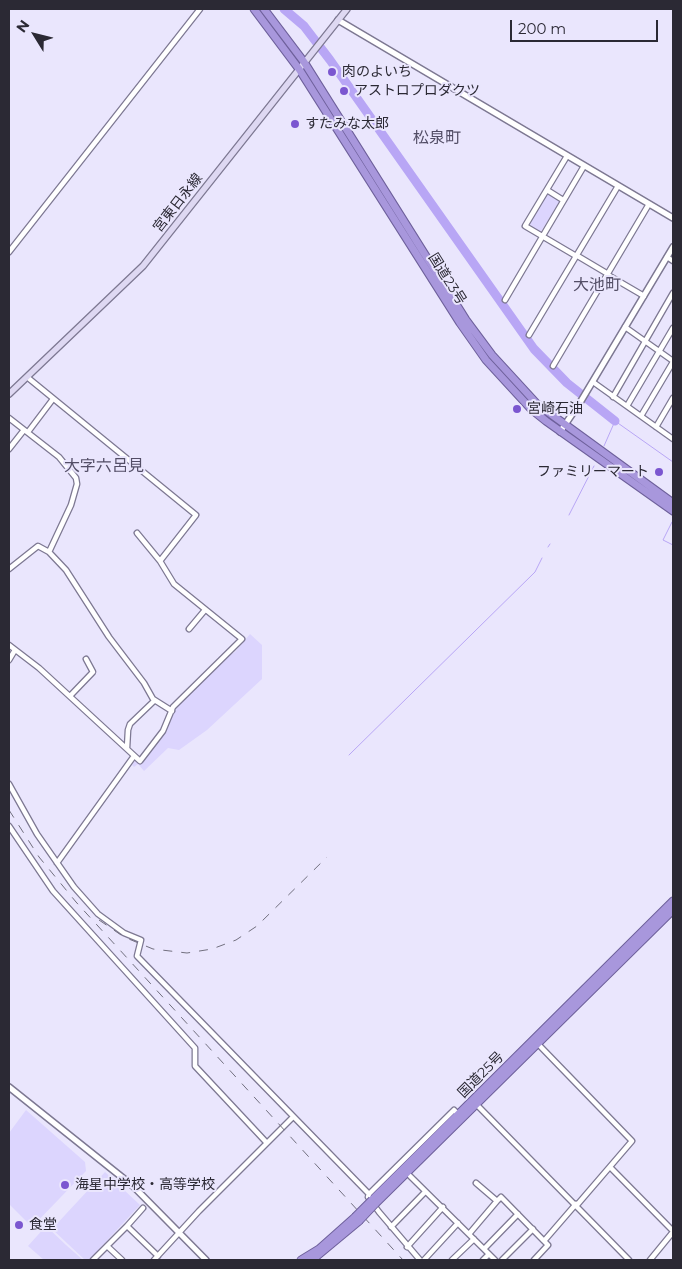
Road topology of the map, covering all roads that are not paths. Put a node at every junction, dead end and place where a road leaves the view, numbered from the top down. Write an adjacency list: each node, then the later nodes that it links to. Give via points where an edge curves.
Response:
1 (200, 9): 17 (street)
2 (254, 9): 7 (highway, 国道23号)
3 (264, 9): 6 (highway, 国道23号)
4 (347, 9): 5 (main road, 宮東日永線)
5 (338, 20): 6 (main road, 宮東日永線); 8 (street)
6 (304, 62): 7 (main road, 宮東日永線); 42 (highway, 国道23号, via 466,320 516,382)
7 (299, 69): 32 (main road, 宮東日永線, via 142,266); 42 (highway, 国道23号, via 486,360 532,409)
8 (567, 156): 9 (street); 11 (street)
9 (584, 166): 10 (street); 12 (street)
10 (618, 186): 13 (street); 18 (street)
11 (547, 190): 12 (street); 15 (street, via 525,226)
12 (563, 200): 15 (street)
13 (650, 204): 14 (street); 21 (street)
14 (673, 218)
15 (542, 236): 18 (street); 24 (street)
16 (673, 247): 19 (street)
17 (9, 252)
18 (576, 256): 21 (street); 27 (street)
19 (667, 257): 20 (street); 23 (street)
20 (673, 262)
21 (608, 274): 23 (street); 31 (street)
22 (673, 293): 28 (street)
23 (644, 296): 25 (street)
24 (505, 300)
25 (625, 327): 28 (street); 33 (street)
26 (673, 328): 29 (street)
27 (529, 335)
28 (645, 341): 29 (street); 35 (street)
29 (660, 351): 30 (street); 38 (street)
30 (673, 362): 39 (street)
31 (553, 366)
32 (27, 377): 34 (main road, 宮東日永線); 37 (street)
33 (592, 382): 35 (street); 42 (street)
34 (9, 394)
35 (613, 397): 38 (street)
36 (673, 398): 41 (street)
37 (54, 399): 43 (street); 50 (street, via 196,515)
38 (627, 406): 39 (street)
39 (641, 416): 41 (street)
40 (9, 418): 43 (street)
41 (656, 427): 44 (street)
42 (562, 429): 46 (highway, 国道23号); 47 (highway, 国道23号)
43 (26, 431): 45 (street); 49 (street, via 63,462 76,478 70,506)
44 (673, 439)
45 (9, 449)
46 (673, 503)
47 (673, 511)
48 (138, 533): 50 (street)
49 (49, 552): 51 (street, via 38,546); 59 (street, via 66,570)
50 (160, 561): 52 (street, via 174,584)
51 (9, 569)
52 (205, 610): 53 (street); 60 (street, via 242,639)
53 (189, 629)
54 (9, 645): 55 (street)
55 (15, 650): 57 (street); 58 (street)
56 (86, 659): 58 (street, via 94,672)
57 (9, 660)
58 (70, 696): 61 (street)
59 (154, 701): 60 (street); 61 (street, via 130,724)
60 (172, 711): 62 (street, via 163,731 140,761)
61 (127, 748): 62 (street)
62 (134, 756): 65 (street)
63 (9, 784): 65 (street)
64 (9, 826): 72 (street, via 53,891 195,1048 195,1066)
65 (57, 863): 71 (street, via 98,914 124,933 141,940 137,956)
66 (673, 901): 77 (highway, 国道25号)
67 (673, 910): 68 (highway, 国道25号)
68 (538, 1044): 70 (highway, 国道25号); 73 (street, via 632,1141)
69 (9, 1087): 89 (street, via 126,1180)
70 (477, 1105): 77 (highway, 国道25号); 79 (street)
71 (293, 1117): 72 (street); 77 (street)
72 (266, 1142): 89 (street)
73 (610, 1167): 79 (street); 88 (street)
74 (410, 1176): 76 (street)
75 (476, 1183): 78 (street)
76 (425, 1192): 80 (street); 86 (street)
77 (372, 1200): 83 (highway, 国道25号, bridge); 86 (street, via 368,1197)
78 (497, 1201): 82 (street, via 501,1197); 90 (street)
79 (577, 1204): 92 (street); 109 (street)
80 (443, 1207): 84 (street); 94 (street)
81 (142, 1208): 85 (street)
82 (518, 1214): 87 (street); 95 (street)
83 (357, 1219): 101 (highway, 国道25号); 102 (highway, 国道25号)
84 (458, 1223): 90 (street); 103 (street)
85 (127, 1226): 93 (street); 97 (street)
86 (391, 1228): 94 (street)
87 (533, 1230): 92 (street); 107 (street)
88 (673, 1232): 110 (street)
89 (179, 1234): 97 (street); 100 (street)
90 (469, 1234): 91 (street)
91 (474, 1238): 95 (street); 104 (street)
92 (544, 1241): 108 (street, via 548,1245)
93 (107, 1246): 98 (street); 99 (street)
94 (407, 1246): 103 (street)
95 (484, 1249): 96 (street)
96 (489, 1254): 105 (street); 106 (street)
97 (156, 1258)
98 (93, 1260)
99 (122, 1260)
100 (206, 1260)
101 (301, 1260)
102 (312, 1260)
103 (422, 1260)
104 (452, 1260)
105 (483, 1260)
106 (495, 1260)
107 (502, 1260)
108 (534, 1260)
109 (629, 1260)
110 (650, 1260)

